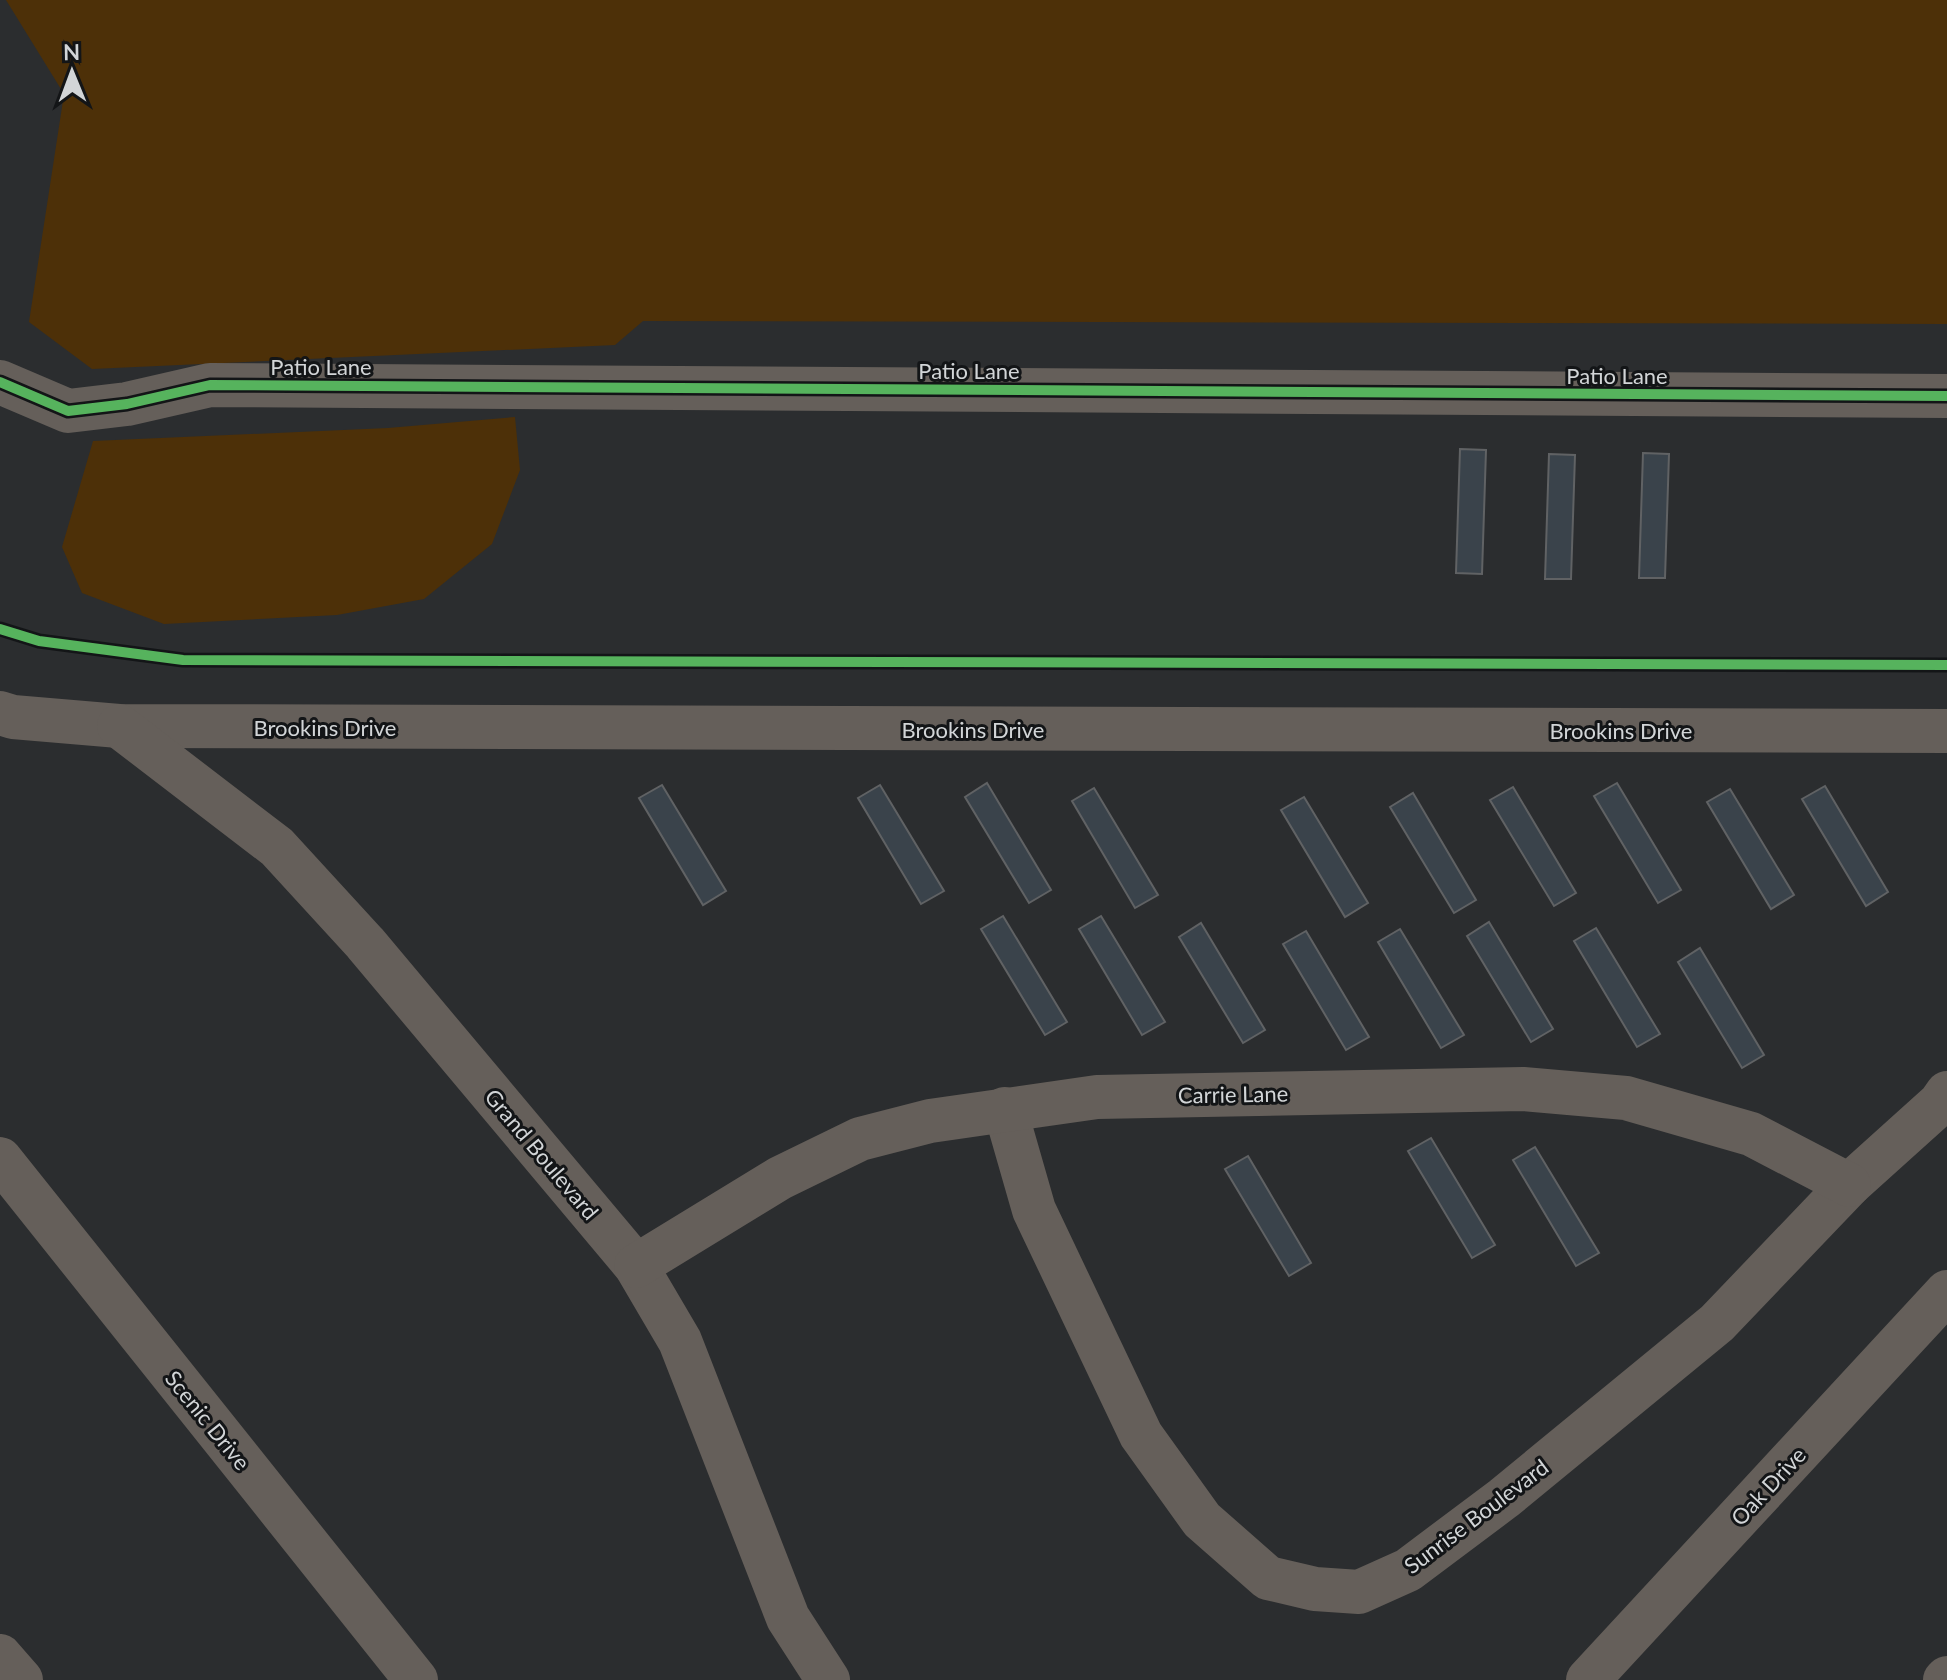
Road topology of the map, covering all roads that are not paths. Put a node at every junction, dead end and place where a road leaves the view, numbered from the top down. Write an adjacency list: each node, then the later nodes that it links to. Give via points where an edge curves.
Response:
1 (0, 382): 2 (street, Patio Lane, via 68,411 210,385)
2 (1947, 396)
3 (0, 713): 4 (street, Brookins Drive)
4 (119, 726): 5 (street, Brookins Drive); 10 (street, Grand Boulevard, via 277,847 365,943)
5 (1947, 731)
6 (1947, 1093): 9 (street, Sunrise Boulevard)
7 (1005, 1109): 9 (street, Carrie Lane, via 1097,1097 1523,1089 1626,1098 1751,1134); 9 (street, Sunrise Boulevard, via 1034,1210 1141,1435 1202,1520 1268,1578 1315,1589 1359,1592 1408,1570 1504,1498 1717,1323); 10 (street, Carrie Lane, via 860,1139 780,1178)
8 (0, 1159): 14 (street, Scenic Drive)
9 (1849, 1185)
10 (636, 1266): 15 (street, Grand Boulevard, via 680,1341 788,1618)
11 (1947, 1292): 16 (street, Oak Drive)
12 (0, 1656): 13 (street)
13 (21, 1680)
14 (416, 1680)
15 (828, 1680)
16 (1588, 1680)

